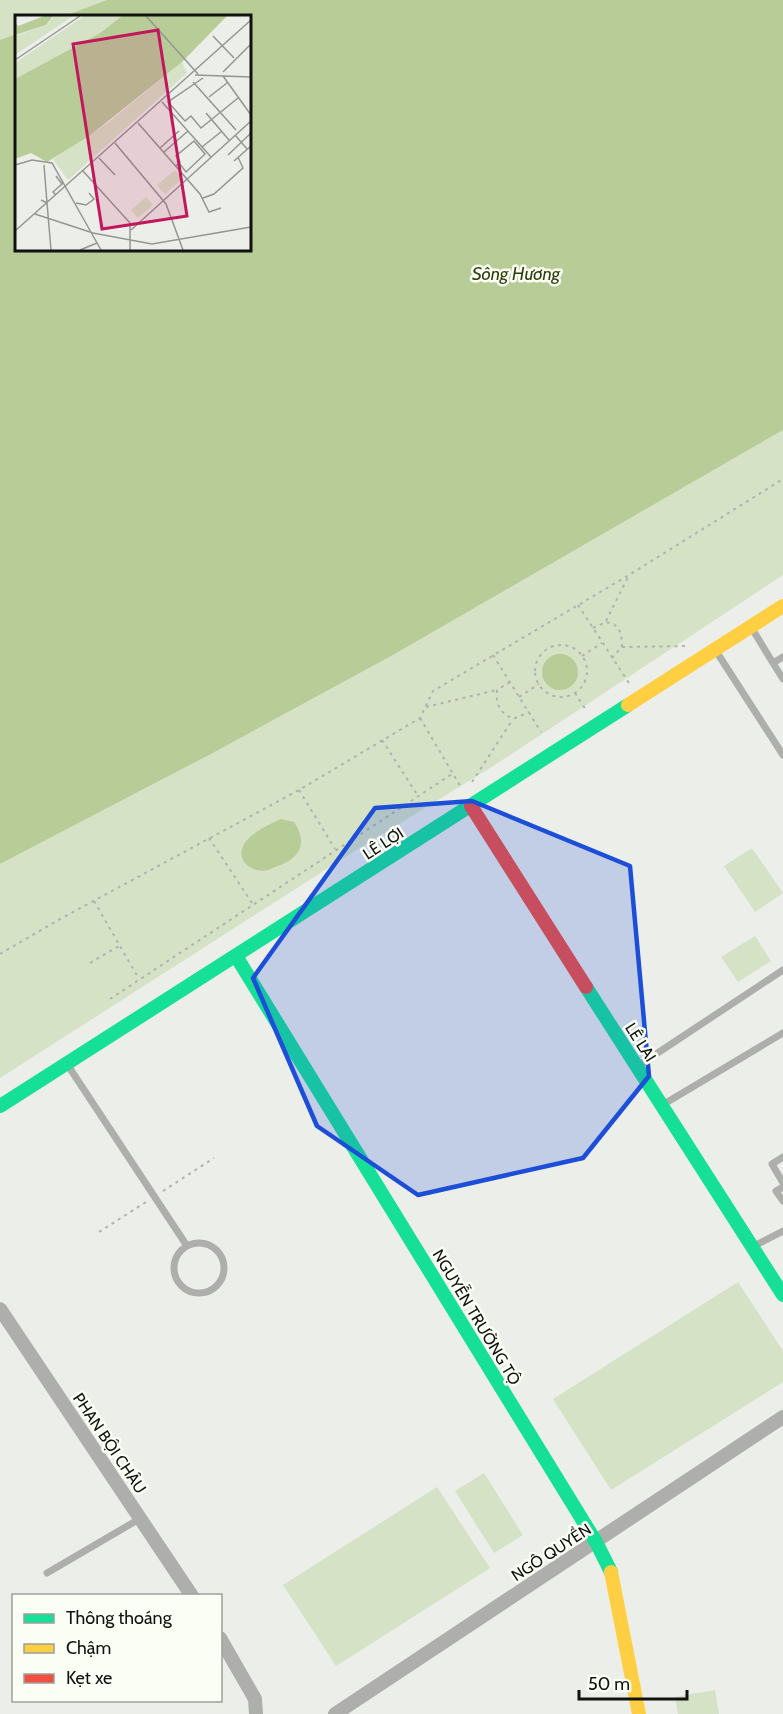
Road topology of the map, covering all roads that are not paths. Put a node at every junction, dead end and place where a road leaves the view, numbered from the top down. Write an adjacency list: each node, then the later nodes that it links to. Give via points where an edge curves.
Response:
1 (783, 606): 2 (street, LÊ LỢI)
2 (751, 627): 3 (street, LÊ LỢI); 5 (lane)
3 (716, 650): 7 (lane); 8 (street, LÊ LỢI)
4 (783, 657): 5 (lane)
5 (773, 663): 6 (lane)
6 (783, 680)
7 (783, 755)
8 (471, 807): 9 (street, LÊ LỢI); 13 (street, LÊ LAI)
9 (236, 956): 12 (street, LÊ LỢI); 26 (street, NGUYỄN TRƯỜNG TỘ)
10 (783, 969): 13 (lane)
11 (783, 1033): 14 (lane)
12 (67, 1064): 15 (street, LÊ LỢI); 20 (lane)
13 (638, 1066): 14 (street, LÊ LAI)
14 (662, 1105): 21 (street, LÊ LAI)
15 (0, 1106)
16 (783, 1157): 17 (lane, via 772,1164)
17 (783, 1185): 18 (lane, via 776,1191)
18 (783, 1201)
19 (783, 1231): 21 (lane)
20 (187, 1246): 20 (lane, via 176,1259 178,1282 198,1293 213,1289 224,1271 220,1255 208,1245)
21 (752, 1247): 22 (street, LÊ LAI)
22 (783, 1295)
23 (0, 1309): 25 (street, PHAN BỘI CHÂU)
24 (783, 1417): 26 (street, NGÔ QUYỀN)
25 (141, 1518): 27 (lane); 28 (street, PHAN BỘI CHÂU)
26 (596, 1542): 31 (street, NGÔ QUYỀN); 32 (street, NGUYỄN TRƯỜNG TỘ, via 613,1577)
27 (47, 1573)
28 (191, 1594)
29 (222, 1641): 30 (street, via 255,1699)
30 (256, 1714)
31 (335, 1714)
32 (639, 1714)

